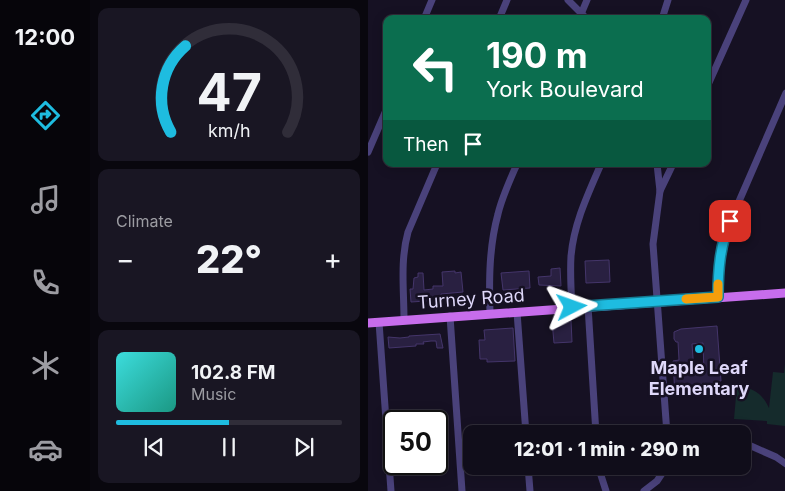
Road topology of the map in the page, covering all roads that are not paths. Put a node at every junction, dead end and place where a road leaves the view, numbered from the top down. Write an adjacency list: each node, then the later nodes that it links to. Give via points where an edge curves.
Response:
1 (432, 0): 7 (street)
2 (507, 0): 8 (street)
3 (568, 0): 9 (street)
4 (587, 0): 10 (street)
5 (668, 0): 11 (street)
6 (746, 0): 12 (street)
7 (426, 15)
8 (501, 15)
9 (579, 15)
10 (580, 15)
11 (663, 15)
12 (711, 79)
13 (786, 93): 23 (street, via 727,229 719,260)
14 (383, 117): 15 (street)
15 (368, 152)
16 (436, 167): 30 (street, via 405,242)
17 (516, 167): 28 (street, via 493,233)
18 (600, 167): 26 (street, via 580,212 571,255)
19 (657, 167): 21 (street)
20 (672, 167): 21 (street)
21 (660, 191): 24 (street, via 653,244)
22 (786, 293): 23 (main road, Turney Road)
23 (718, 297): 24 (main road, Turney Road)
24 (657, 301): 25 (main road, Turney Road); 35 (street)
25 (588, 306): 26 (main road, Turney Road); 34 (street)
26 (572, 307): 27 (main road, Turney Road)
27 (517, 312): 28 (main road, Turney Road); 33 (street)
28 (490, 313): 29 (main road, Turney Road)
29 (450, 316): 30 (main road, Turney Road); 42 (street)
30 (404, 320): 31 (main road, Turney Road)
31 (379, 322): 32 (main road, Turney Road); 41 (street)
32 (368, 323)
33 (525, 425)
34 (595, 425)
35 (666, 425)
36 (751, 446): 37 (street)
37 (786, 464)
38 (529, 475): 43 (street)
39 (601, 475): 44 (street)
40 (661, 475): 45 (street)
41 (391, 491)
42 (462, 491)
43 (530, 491)
44 (606, 491)
45 (644, 491)

